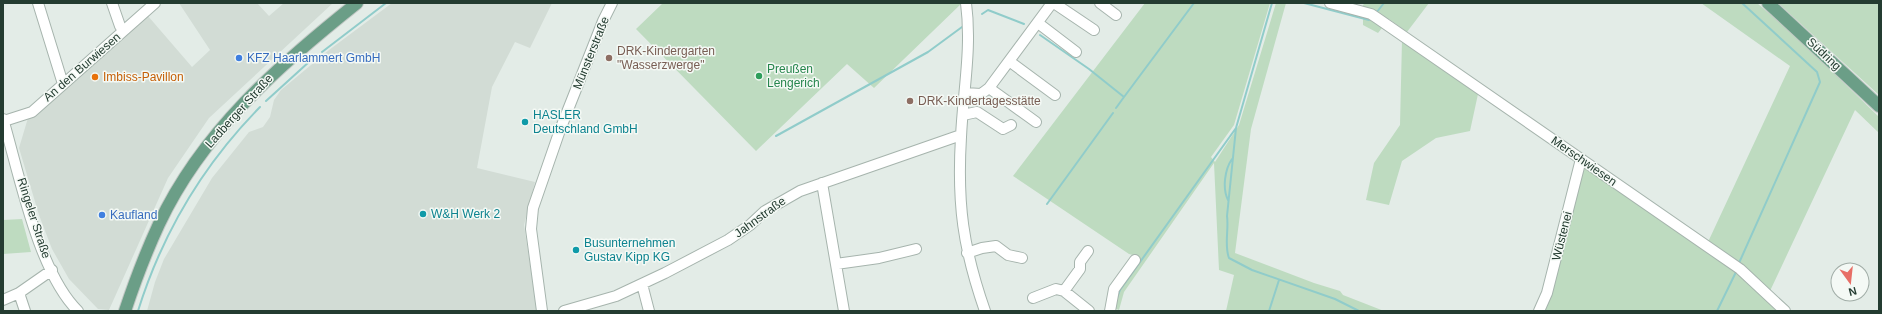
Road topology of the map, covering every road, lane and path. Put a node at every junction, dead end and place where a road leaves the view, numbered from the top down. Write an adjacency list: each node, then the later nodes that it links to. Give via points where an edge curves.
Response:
1 (38, 3): 17 (street)
2 (112, 3): 14 (street)
3 (156, 3): 14 (street, An den Burwiesen)
4 (357, 3): 43 (main road, Ladberger Straße, via 289,58 223,126 202,154 160,223)
5 (612, 3): 44 (street, Münsterstraße, via 560,130 533,208 531,229)
6 (966, 3): 19 (street, via 969,35)
7 (1053, 3): 12 (street); 13 (street)
8 (1100, 3): 11 (street)
9 (1330, 3): 27 (street, Merschwiesen, via 1374,16)
10 (1768, 3): 21 (main road, Südring)
11 (1116, 15)
12 (1038, 23): 15 (street); 16 (street)
13 (1094, 30)
14 (123, 31): 17 (street, An den Burwiesen)
15 (1076, 52)
16 (1009, 61): 18 (street); 20 (street)
17 (63, 84): 23 (street, An den Burwiesen, via 32,112)
18 (989, 88): 19 (street, via 981,94); 24 (street)
19 (965, 93): 22 (street)
20 (1055, 95)
21 (1879, 106)
22 (963, 115): 25 (street, via 977,112 1003,129); 26 (street)
23 (3, 120): 35 (street, Ringeler Straße, via 34,227)
24 (1036, 122)
25 (1011, 125)
26 (961, 135): 28 (street, Jahnstraße); 31 (street, via 960,208)
27 (1581, 159): 51 (street, Wüstenei, via 1547,292); 52 (street, Merschwiesen, via 1740,269)
28 (822, 183): 34 (street); 36 (street, Jahnstraße, via 781,200 728,240)
29 (916, 249): 34 (street, via 879,258)
30 (1088, 251): 37 (street, via 1080,262 1080,269)
31 (967, 253): 32 (street, via 996,246 1008,255); 48 (street)
32 (1022, 258)
33 (1135, 260): 50 (street, via 1114,288)
34 (836, 264): 47 (street)
35 (52, 270): 38 (street); 42 (street, Ringeler Straße, via 66,297)
36 (642, 284): 45 (street, Jahnstraße, via 597,303); 46 (street)
37 (1064, 291): 39 (street, via 1056,289); 49 (street)
38 (19, 293): 40 (street); 41 (street)
39 (1033, 298)
40 (3, 300)
41 (25, 311)
42 (78, 311)
43 (125, 311)
44 (542, 311)
45 (564, 311)
46 (649, 311)
47 (844, 311)
48 (985, 311)
49 (1089, 311)
50 (1110, 311)
51 (1539, 311)
52 (1785, 311)

